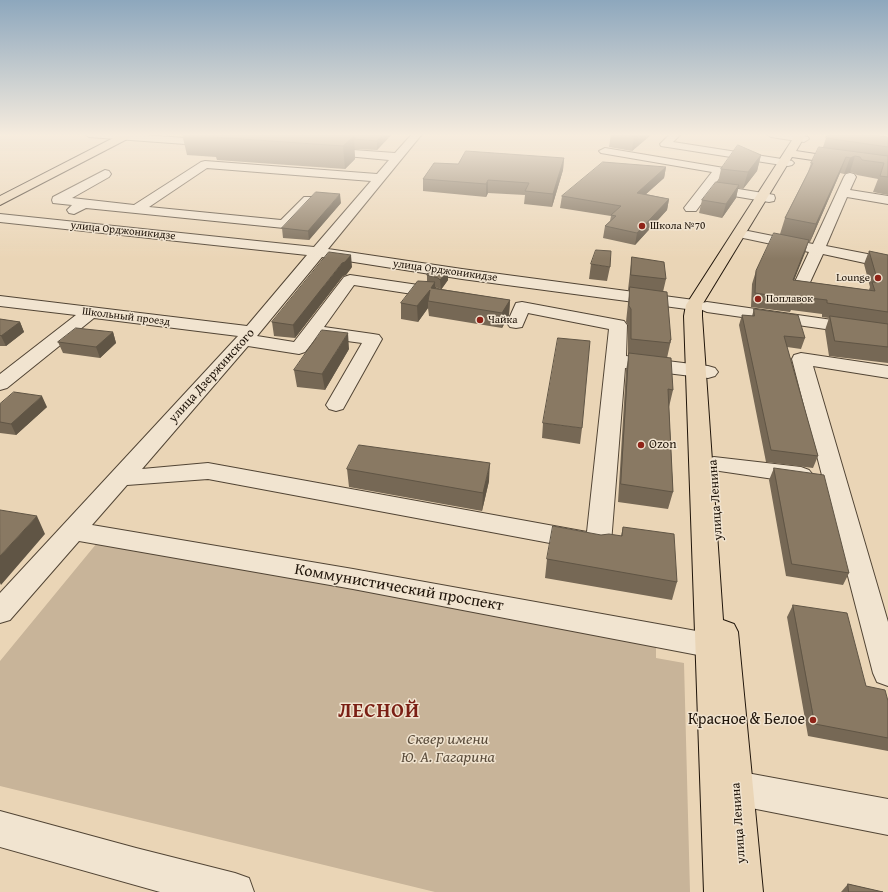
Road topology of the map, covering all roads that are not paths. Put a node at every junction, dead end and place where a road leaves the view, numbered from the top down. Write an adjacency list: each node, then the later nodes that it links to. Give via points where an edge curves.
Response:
1 (48, 176): 15 (main road)
2 (102, 176): 16 (street, via 58,200 86,203)
3 (187, 176): 18 (street)
4 (350, 176): 9 (street)
5 (382, 176): 9 (street, улица Дзержинского)
6 (716, 176): 10 (street)
7 (777, 176): 12 (main road, улица Ленина)
8 (850, 177): 11 (street)
9 (380, 178): 25 (street, улица Дзержинского)
10 (706, 188): 12 (street); 17 (street)
11 (843, 193): 14 (street); 24 (street)
12 (764, 198): 22 (main road, улица Ленина)
13 (309, 200): 21 (street)
14 (888, 200)
15 (0, 201)
16 (83, 204): 18 (street); 20 (street)
17 (691, 208)
18 (137, 209): 21 (street)
19 (0, 218): 20 (street, улица Орджоникидзе)
20 (51, 224): 23 (street, улица Орджоникидзе)
21 (284, 224): 23 (street)
22 (743, 234): 24 (street); 30 (main road, улица Ленина)
23 (262, 246): 25 (street, улица Орджоникидзе)
24 (818, 249): 26 (street); 27 (street)
25 (319, 252): 30 (street, улица Орджоникидзе); 35 (street, улица Дзержинского)
26 (888, 263)
27 (800, 288)
28 (432, 292): 33 (street, via 350,280)
29 (0, 301): 31 (street, Школьный проезд)
30 (700, 306): 34 (street, улица Орджоникидзе); 37 (main road, улица Ленина, via 706,338)
31 (91, 312): 35 (street, Школьный проезд); 39 (street)
32 (516, 323): 36 (street, via 522,307 618,325)
33 (312, 331): 35 (street, Школьный проезд, via 299,348); 40 (street, via 373,339)
34 (888, 333)
35 (248, 336): 42 (street, улица Дзержинского)
36 (616, 361): 37 (street); 42 (street, via 598,543 208,471)
37 (702, 371): 41 (main road, улица Ленина)
38 (888, 372): 43 (street, via 801,359)
39 (0, 384)
40 (336, 405)
41 (707, 463): 43 (street); 47 (main road, улица Ленина)
42 (120, 478): 44 (street, улица Дзержинского)
43 (834, 480): 45 (street)
44 (73, 531): 46 (street, улица Дзержинского); 47 (street, Коммунистический проспект, via 361,580)
45 (878, 605): 48 (street)
46 (0, 612)
47 (718, 647): 49 (main road, улица Ленина); 53 (main road)
48 (888, 673)
49 (736, 788): 50 (street); 54 (main road, улица Ленина)
50 (888, 817)
51 (0, 829): 52 (street)
52 (212, 889)
53 (724, 892)
54 (744, 892)

